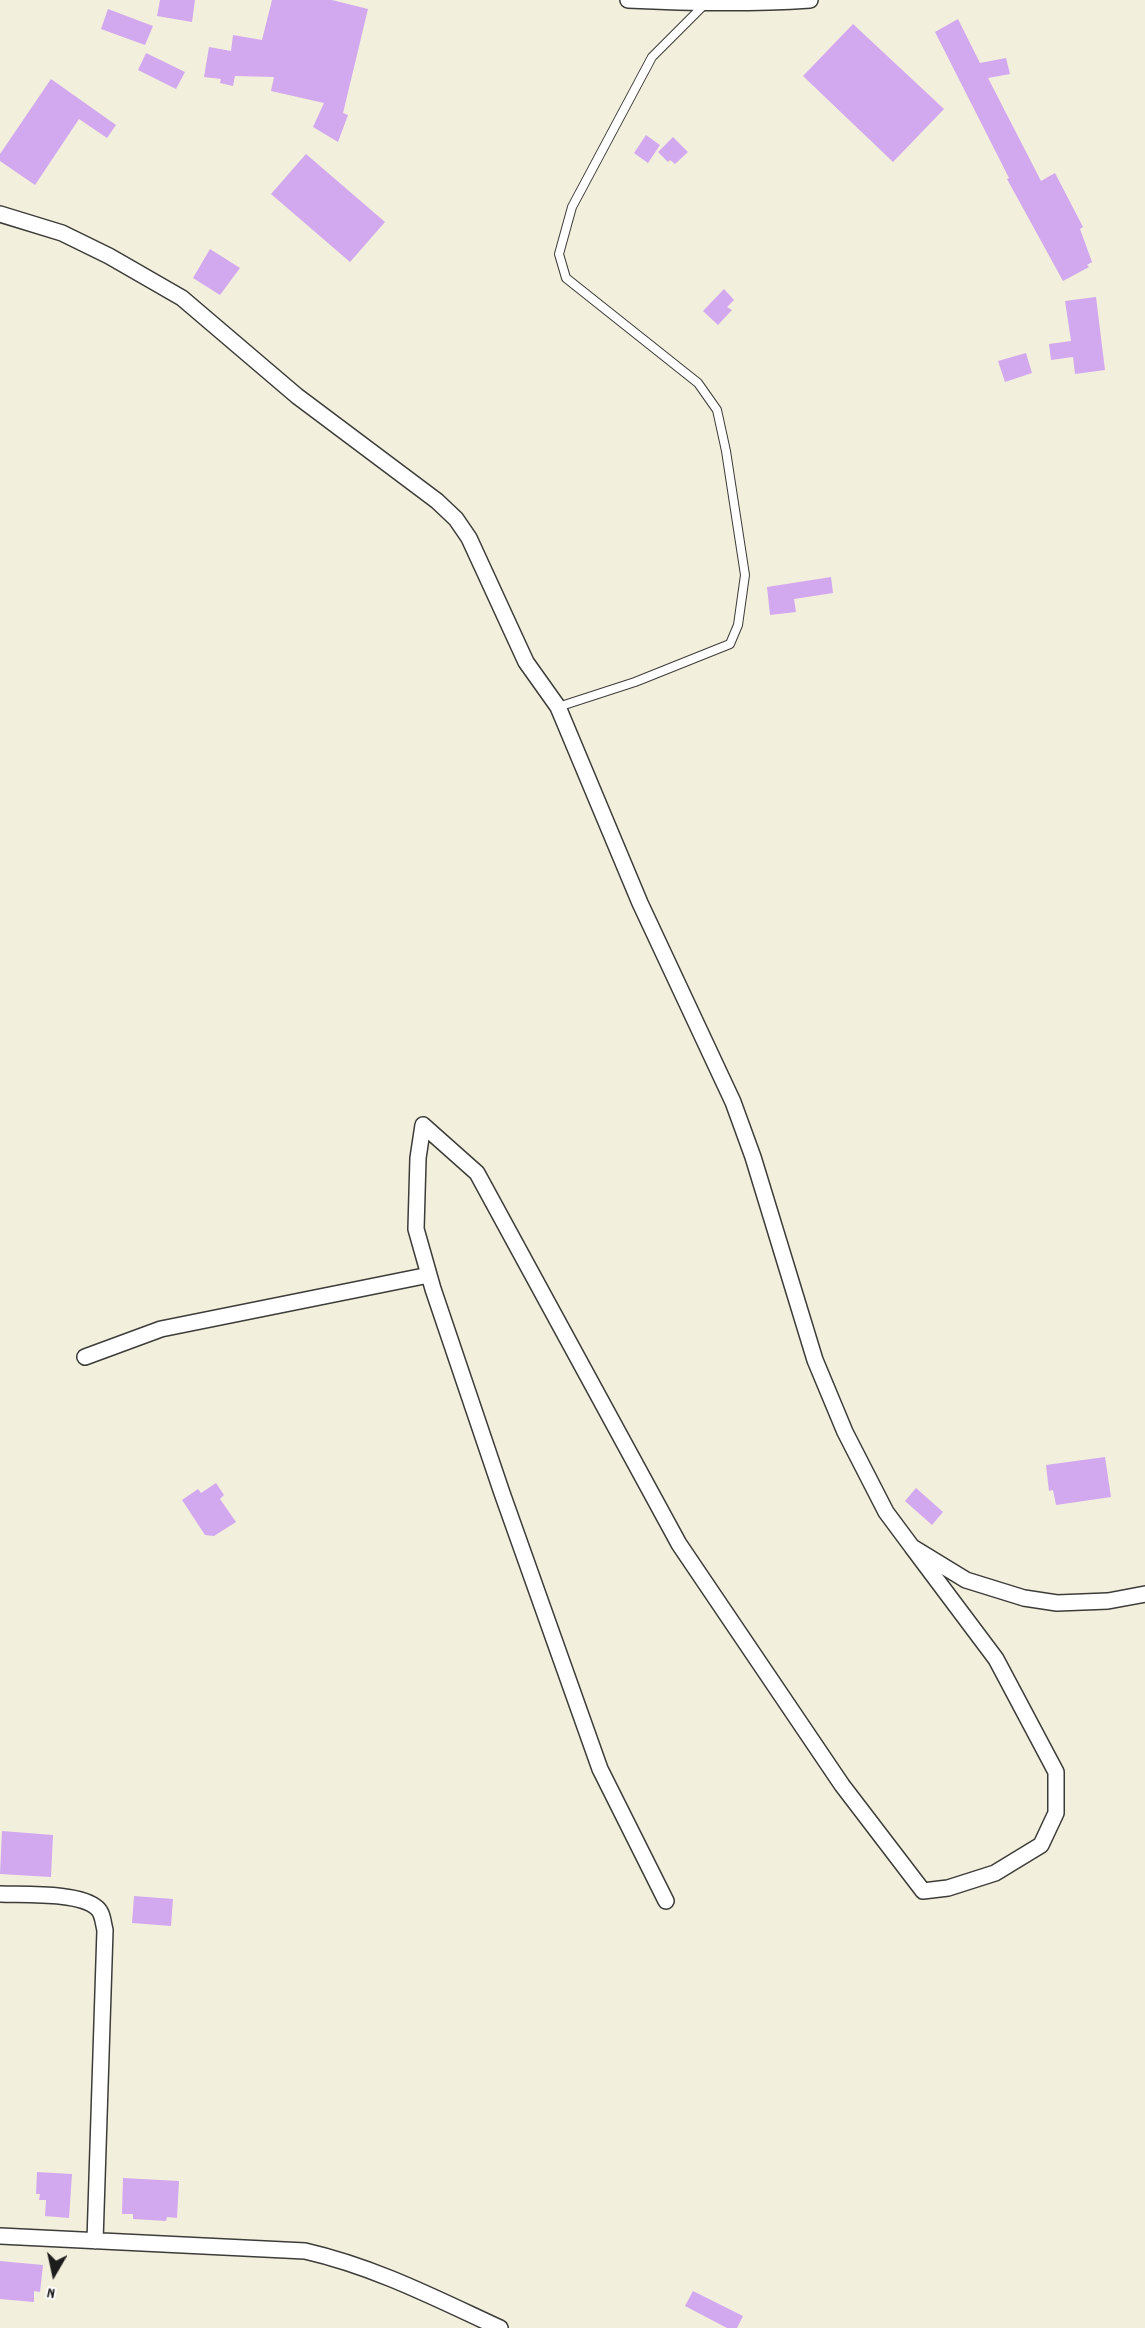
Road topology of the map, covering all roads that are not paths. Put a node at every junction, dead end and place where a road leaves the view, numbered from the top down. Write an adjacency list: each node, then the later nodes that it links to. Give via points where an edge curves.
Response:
1 (628, 0): 3 (street)
2 (810, 0): 3 (street)
3 (705, 4): 5 (lane, via 652,57 572,207 559,255 566,278 698,383 717,410 745,575 738,625 730,644 635,682)
4 (0, 214): 5 (street, via 62,233 182,298 297,396 436,501 469,538 526,662)
5 (558, 707): 8 (street, via 640,903 734,1102 815,1360 844,1432 886,1512)
6 (429, 1275): 7 (street, via 162,1329); 8 (street, via 416,1229 423,1125 477,1173 679,1544 842,1785 923,1891 948,1888 995,1873 1041,1845 1056,1813 1056,1772 996,1659); 11 (street, via 600,1769)
7 (84, 1357)
8 (912, 1546): 9 (street, via 966,1580 1024,1598 1057,1603 1108,1601)
9 (1145, 1594)
10 (0, 1894): 13 (street, via 65,1897 89,1903 102,1918 105,1930)
11 (666, 1901)
12 (0, 2236): 13 (street)
13 (95, 2241): 14 (street, via 305,2251 345,2260 393,2278)
14 (500, 2328)

